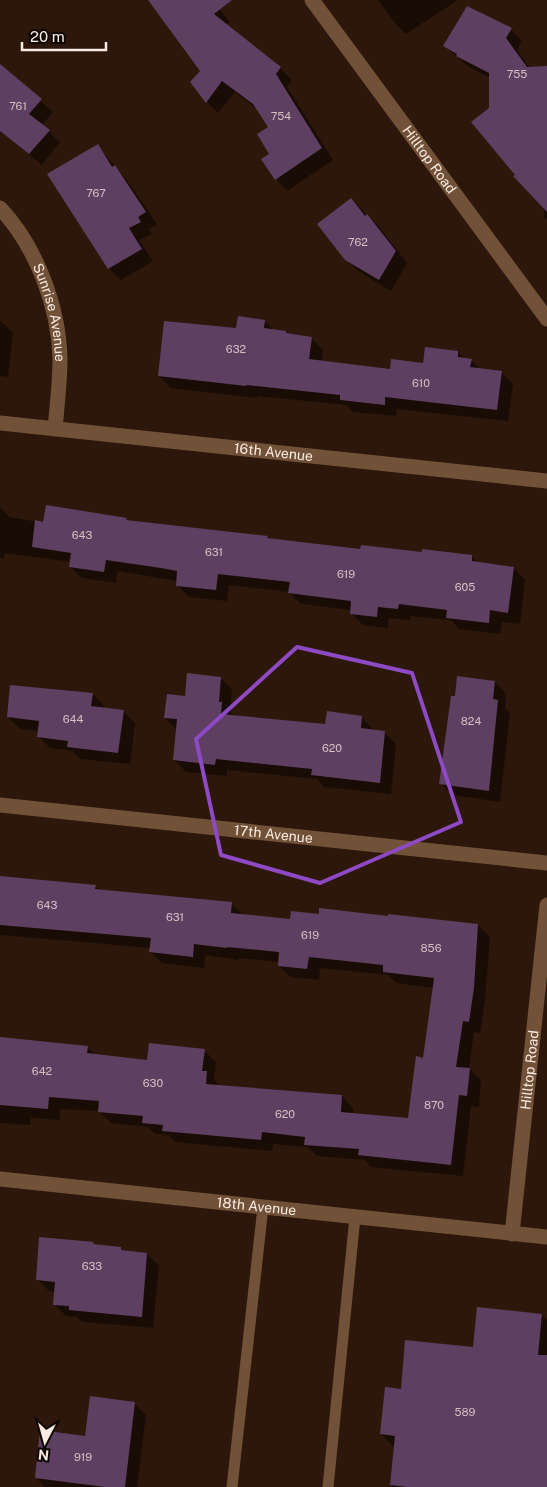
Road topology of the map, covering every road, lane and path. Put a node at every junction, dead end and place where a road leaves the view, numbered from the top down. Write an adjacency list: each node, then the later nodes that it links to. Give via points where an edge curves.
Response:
1 (312, 0): 3 (street, Hilltop Road)
2 (0, 208): 5 (street, Sunrise Avenue, via 31,252 50,302 60,358)
3 (547, 319)
4 (0, 423): 5 (street, 16th Avenue)
5 (55, 429): 6 (street, 16th Avenue)
6 (547, 481)
7 (0, 805): 8 (street, 17th Avenue)
8 (547, 863)
9 (547, 905): 13 (street, Hilltop Road)
10 (0, 1179): 11 (street, 18th Avenue)
11 (263, 1207): 12 (street, 18th Avenue); 15 (lane)
12 (355, 1217): 13 (street, 18th Avenue); 16 (lane)
13 (512, 1234): 14 (street, 18th Avenue)
14 (547, 1237)
15 (232, 1487)
16 (328, 1487)

